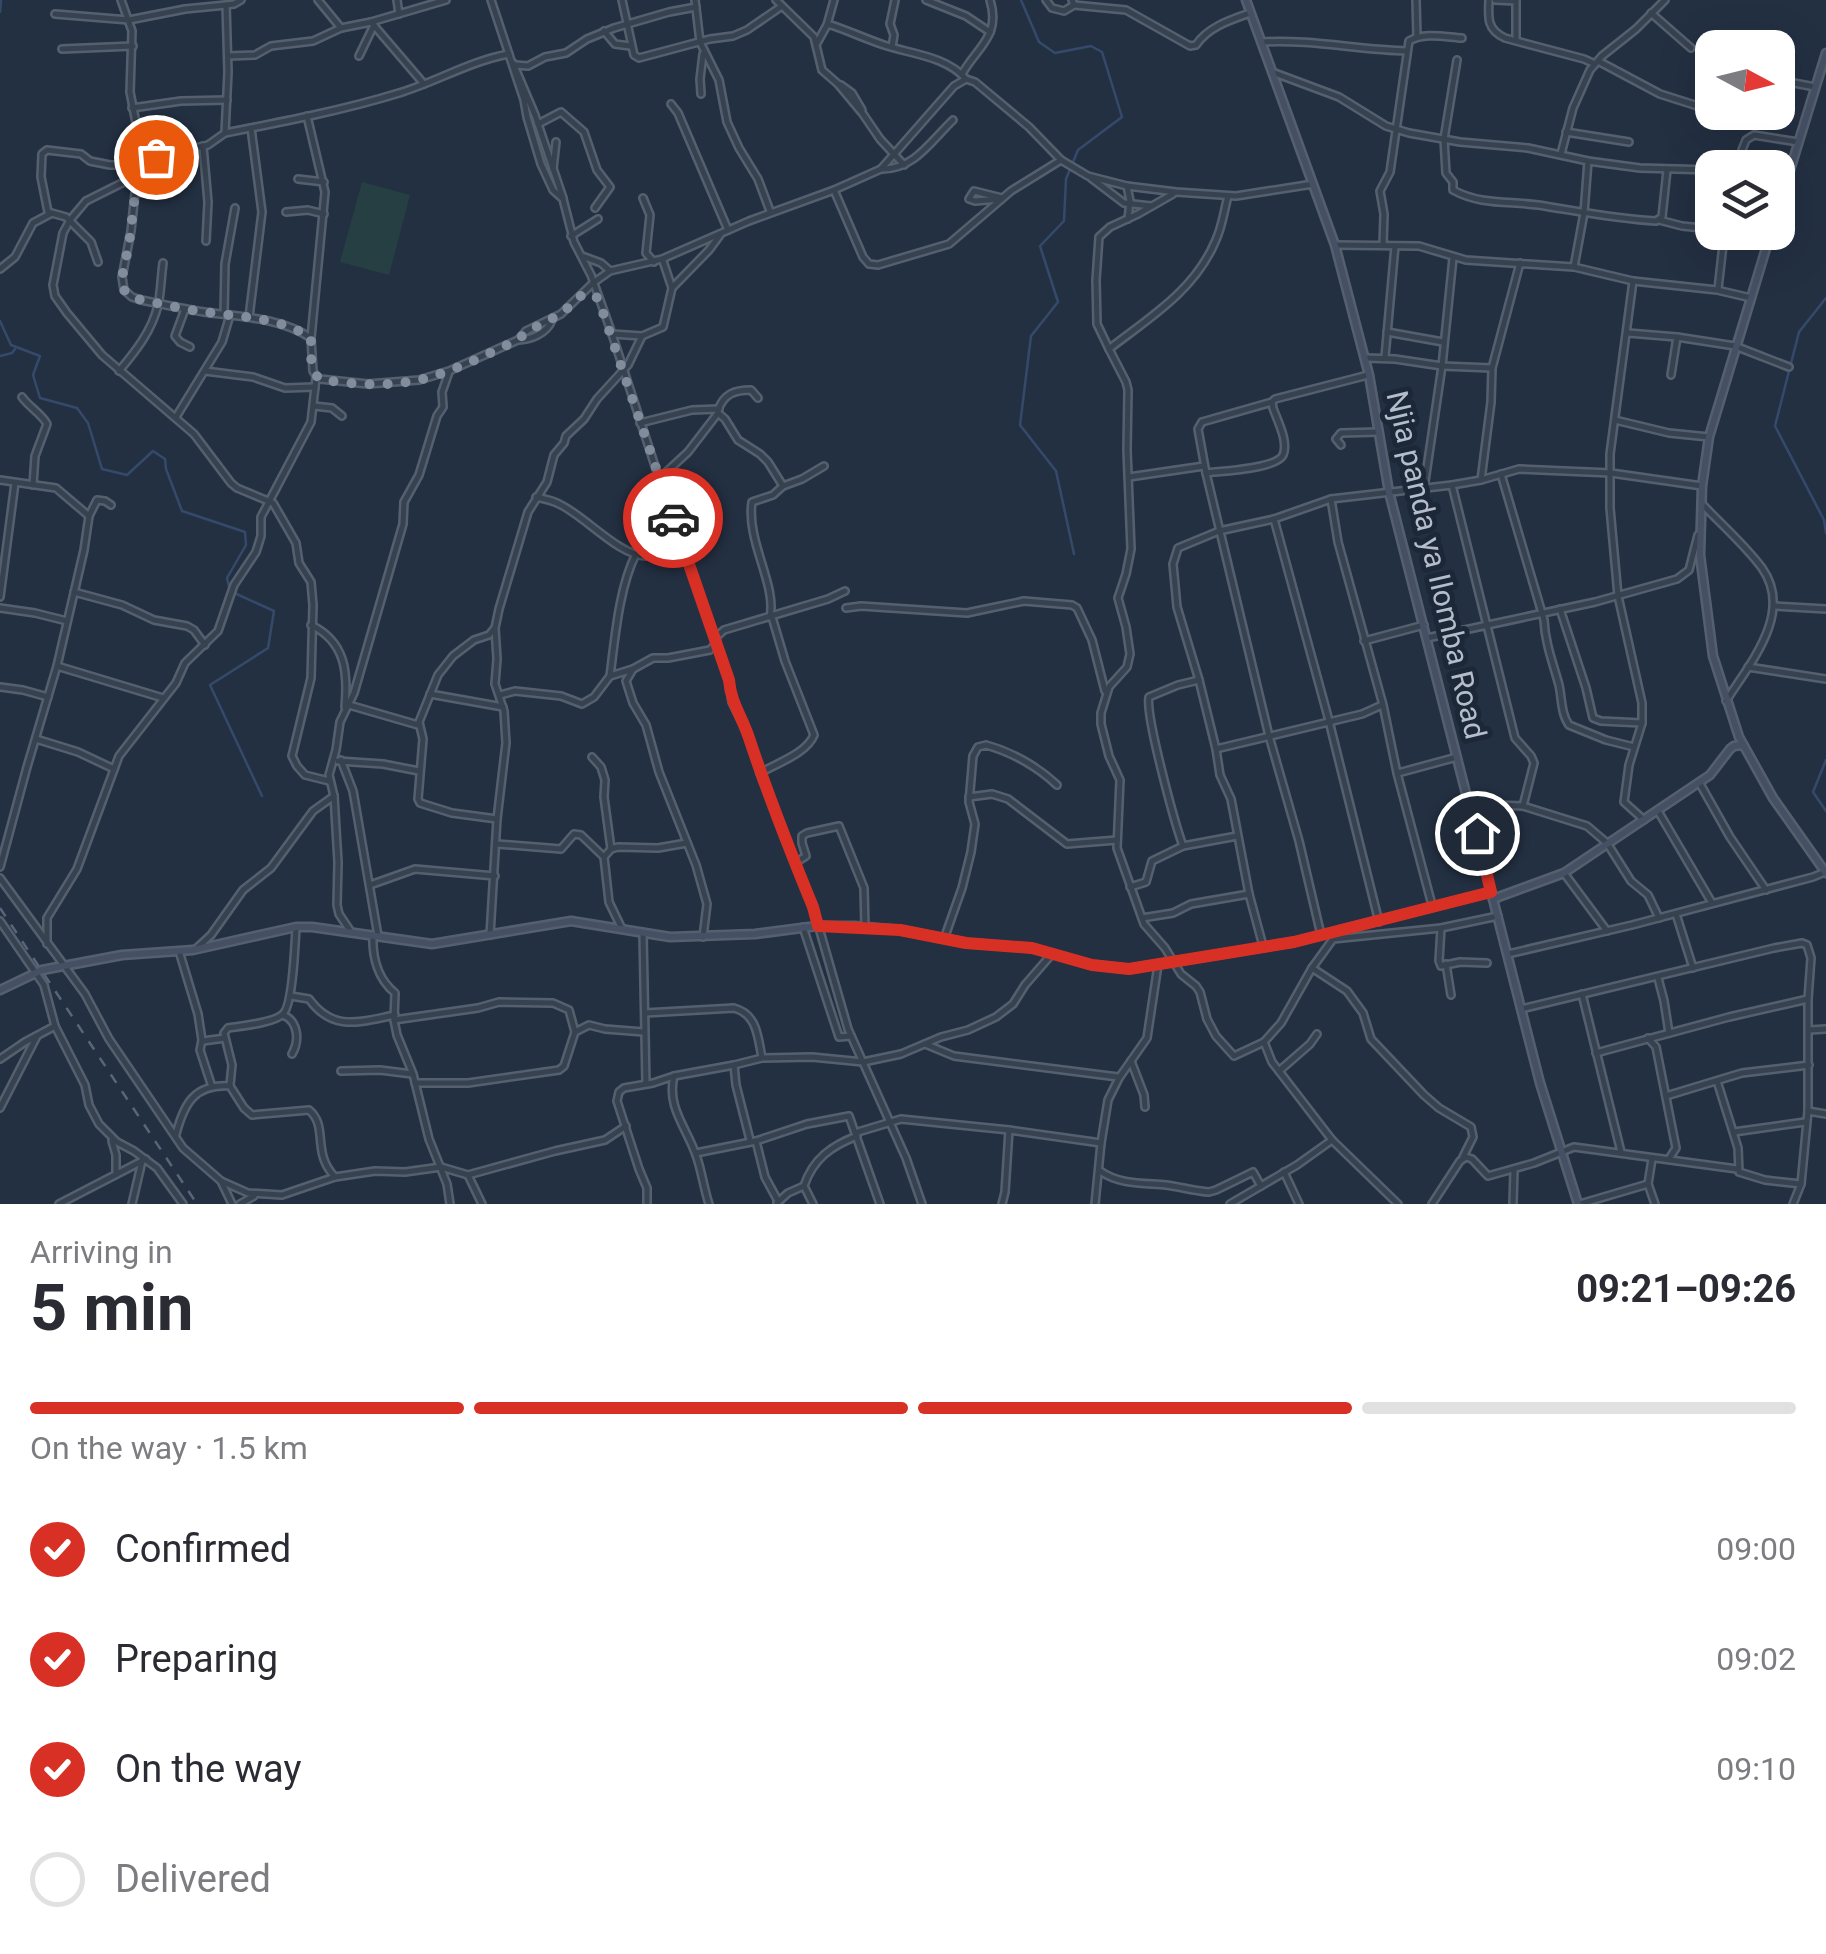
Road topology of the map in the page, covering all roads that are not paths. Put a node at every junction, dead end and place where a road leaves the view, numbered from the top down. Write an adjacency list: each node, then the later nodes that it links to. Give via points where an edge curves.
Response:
1 (121, 0): 27 (street)
2 (241, 0): 21 (street)
3 (318, 0): 31 (street)
4 (397, 0): 26 (street)
5 (446, 0): 26 (street)
6 (492, 0): 50 (street)
7 (622, 0): 29 (street)
8 (776, 0): 22 (street)
9 (834, 0): 30 (street)
10 (895, 0): 42 (street)
11 (926, 0): 33 (street)
12 (990, 0): 33 (street)
13 (1046, 0): 19 (street, via 1059,10)
14 (1246, 0): 23 (main road, Njia panda ya Ilomba Road)
15 (1416, 0): 34 (street)
16 (1492, 0): 18 (street); 36 (street, via 1492,29)
17 (1665, 0): 24 (street)
18 (1516, 1): 36 (street)
19 (1073, 2): 23 (street, via 1126,10 1190,46)
20 (695, 3): 29 (street); 37 (street)
21 (226, 5): 27 (street); 48 (street)
22 (782, 6): 37 (street, via 747,30); 38 (street)
23 (1251, 12): 39 (main road, Njia panda ya Ilomba Road)
24 (1651, 13): 43 (street); 52 (street)
25 (55, 14): 27 (street)
26 (399, 14): 28 (street)
27 (130, 20): 40 (street)
28 (373, 24): 31 (street); 49 (street); 56 (street)
29 (626, 25): 32 (street); 41 (street)
30 (827, 25): 38 (street); 42 (street)
31 (341, 28): 48 (street, via 309,42)
32 (604, 31): 41 (street, via 615,44); 50 (street, via 528,66)
33 (991, 33): 54 (street)
34 (1418, 37): 35 (street); 46 (street)
35 (1462, 38)
36 (1516, 40): 52 (street)
37 (700, 42): 41 (street, via 639,58); 45 (street)
38 (818, 42): 77 (street, via 822,70)
39 (1262, 42): 46 (street); 53 (main road, Njia panda ya Ilomba Road)
40 (133, 46): 44 (street); 62 (street)
41 (630, 46)
42 (892, 48): 54 (street)
43 (1691, 48)
44 (62, 49)
45 (704, 50): 58 (street); 103 (street, via 719,80 727,122)
46 (1407, 51): 67 (street)
47 (1826, 53): 57 (main road)
48 (228, 56): 59 (street)
49 (359, 56)
50 (512, 60): 56 (street, via 481,61); 65 (street); 97 (street, via 541,164)
51 (1457, 60): 70 (street)
52 (1596, 62): 61 (street); 69 (street)
53 (1272, 72): 67 (street, via 1338,97); 90 (main road, Njia panda ya Ilomba Road)
54 (964, 76): 77 (street); 79 (street)
55 (1795, 83): 57 (street)
56 (424, 84): 63 (street)
57 (1815, 87): 73 (main road)
58 (701, 94)
59 (227, 100): 62 (street); 68 (street)
60 (671, 104): 112 (street)
61 (1695, 105)
62 (132, 108): 86 (street)
63 (307, 116): 66 (street); 89 (street)
64 (954, 120): 81 (street)
65 (538, 124): 83 (street); 101 (street, via 561,112 584,132 610,186)
66 (251, 128): 68 (street); 140 (street, via 262,212)
67 (1396, 130): 70 (street); 116 (street, via 1380,192)
68 (225, 132): 74 (street)
69 (1566, 132): 72 (street); 78 (street)
70 (1444, 140): 78 (street); 104 (street, via 1446,173 1458,193)
71 (556, 142): 83 (street)
72 (1629, 142)
73 (1798, 142): 75 (street, via 1754,134); 76 (main road)
74 (203, 146): 86 (street, via 162,155); 114 (street)
75 (1742, 150)
76 (1795, 150)
77 (895, 154): 81 (street); 82 (street)
78 (1561, 154): 80 (street)
79 (1061, 160): 87 (street); 96 (street)
80 (1588, 161): 84 (street); 104 (street)
81 (904, 164): 82 (street)
82 (881, 169): 92 (street)
83 (553, 170): 97 (street)
84 (1667, 170): 85 (street); 110 (street)
85 (1695, 170)
86 (138, 171): 105 (street, via 45,150 41,167); 109 (street, via 90,197); 137 (street, via 122,283 132,297)
87 (1088, 176): 91 (street); 98 (street)
88 (298, 178): 89 (street)
89 (324, 182): 106 (street)
90 (1313, 184): 94 (street); 115 (main road, Njia panda ya Ilomba Road)
91 (1126, 186): 93 (street); 98 (street)
92 (834, 190): 96 (street, via 863,256 874,265 949,244); 103 (street)
93 (1176, 192): 94 (street); 99 (street)
94 (1228, 196): 150 (street, via 1217,238 1182,293)
95 (643, 198): 124 (street, via 650,215 646,253)
96 (1002, 198): 96 (street, via 974,191 970,198 975,200)
97 (563, 199): 113 (street)
98 (1130, 204): 99 (street); 108 (street)
99 (1152, 206): 108 (street)
100 (234, 208): 139 (street)
101 (596, 208)
102 (286, 212): 106 (street)
103 (770, 212): 112 (street)
104 (1584, 213): 110 (street); 127 (street)
105 (50, 214): 109 (street); 128 (street, via 33,223 15,258)
106 (324, 214): 146 (street)
107 (598, 219): 113 (street)
108 (1128, 219): 150 (street, via 1102,232 1098,244 1097,324)
109 (70, 220): 123 (street); 157 (street, via 54,291)
110 (1660, 220): 111 (street)
111 (1695, 226)
112 (725, 231): 122 (street); 132 (street)
113 (572, 236): 120 (street)
114 (206, 241)
115 (1335, 245): 116 (street); 151 (main road, Njia panda ya Ilomba Road)
116 (1383, 245): 117 (street)
117 (1395, 246): 121 (street); 141 (street)
118 (1723, 250): 133 (street)
119 (1765, 250): 136 (main road)
120 (582, 256): 129 (street); 131 (street)
121 (1453, 258): 126 (street); 147 (street)
122 (662, 259): 124 (street); 132 (street)
123 (98, 262)
124 (654, 262): 129 (street)
125 (163, 263): 137 (street)
126 (1520, 263): 127 (street); 155 (street)
127 (1574, 267): 130 (street)
128 (0, 268)
129 (610, 272): 131 (street)
130 (1633, 282): 133 (street); 143 (street)
131 (593, 283): 134 (street); 135 (street)
132 (672, 288): 144 (street, via 663,328)
133 (1718, 290): 136 (street)
134 (584, 293): 135 (street); 158 (street, via 518,340)
135 (598, 298): 142 (street)
136 (1751, 298): 148 (main road)
137 (158, 304): 138 (street); 157 (street)
138 (185, 309): 139 (street); 149 (street, via 175,336)
139 (227, 314): 140 (street); 159 (street, via 225,336)
140 (249, 317): 146 (street)
141 (1388, 332): 147 (street); 152 (street)
142 (612, 334): 144 (street); 156 (street)
143 (1628, 334): 145 (street); 171 (street)
144 (642, 336): 156 (street)
145 (1677, 336): 148 (street); 161 (street)
146 (311, 338): 162 (street)
147 (1443, 342): 153 (street)
148 (1736, 346): 154 (street); 174 (main road)
149 (190, 348)
150 (1109, 349): 180 (street, via 1128,390)
151 (1365, 358): 152 (street); 160 (main road, Njia panda ya Ilomba Road)
152 (1385, 358): 153 (street)
153 (1442, 366): 155 (street); 189 (street)
154 (1789, 367)
155 (1492, 368): 183 (street)
156 (624, 370): 172 (street); 191 (street, via 566,436)
157 (119, 371): 170 (street)
158 (449, 371): 162 (street, via 384,383); 238 (street)
159 (205, 372): 163 (street); 170 (street)
160 (1369, 375): 166 (street); 173 (main road, Njia panda ya Ilomba Road)
161 (1672, 375)
162 (316, 376): 163 (street)
163 (316, 388): 167 (street)
164 (22, 397): 185 (street, via 47,424)
165 (758, 398): 168 (street, via 751,390 735,391)
166 (1272, 402): 177 (street, via 1199,424); 177 (street, via 1281,458)
167 (314, 406): 169 (street); 193 (street)
168 (718, 411): 172 (street); 181 (street); 187 (street)
169 (342, 416)
170 (175, 418): 193 (street, via 231,483)
171 (1615, 420): 174 (street); 178 (street)
172 (640, 423): 181 (street)
173 (1379, 432): 175 (street, via 1340,433); 190 (main road, Njia panda ya Ilomba Road)
174 (1710, 437): 188 (main road)
175 (1341, 445)
176 (824, 466): 187 (street)
177 (1205, 470): 180 (street); 198 (street)
178 (1610, 473): 179 (street, via 1528,468); 188 (street); 204 (street)
179 (1502, 474): 183 (street); 211 (street)
180 (1129, 477): 232 (street, via 1130,549 1118,598 1129,662)
181 (660, 478): 200 (street)
182 (0, 480): 184 (street)
183 (1481, 480): 186 (street)
184 (15, 483): 185 (street); 205 (street)
185 (33, 485): 196 (street, via 56,488)
186 (1452, 485): 189 (street); 217 (street)
187 (783, 486): 212 (street, via 751,504)
188 (1702, 486): 194 (main road)
189 (1424, 488): 190 (street)
190 (1390, 492): 192 (street); 215 (main road, Njia panda ya Ilomba Road)
191 (536, 496): 201 (street, via 562,505); 218 (street)
192 (1331, 499): 197 (street); 222 (street)
193 (270, 500): 216 (street, via 311,582); 223 (street, via 256,552)
194 (1701, 503): 199 (main road); 206 (street, via 1762,568)
195 (111, 505): 196 (street, via 97,500)
196 (89, 516): 203 (street)
197 (1274, 519): 198 (street); 240 (street)
198 (1219, 531): 228 (street, via 1178,548 1174,556 1177,607); 243 (street)
199 (1699, 532): 204 (street, via 1684,576); 236 (main road, via 1713,656)
200 (680, 537): 201 (street, via 655,554); 213 (street)
201 (636, 554): 227 (street)
202 (845, 591): 212 (street)
203 (74, 592): 214 (street); 223 (street, via 187,626)
204 (1618, 596): 209 (street); 241 (street, via 1642,694)
205 (0, 597)
206 (1774, 606): 210 (street); 225 (street)
207 (0, 608): 214 (street)
208 (846, 608): 232 (street, via 967,612 1024,600 1072,605 1092,640)
209 (1560, 609): 211 (street); 241 (street, via 1593,718)
210 (1826, 609)
211 (1541, 613): 217 (street); 246 (street, via 1566,723)
212 (771, 617): 219 (street); 254 (street, via 814,735 810,744)
213 (708, 618): 219 (street); 221 (street)
214 (67, 621): 224 (street)
215 (1424, 624): 220 (main road, Njia panda ya Ilomba Road); 222 (street)
216 (311, 626): 238 (street, via 326,633 346,665); 256 (street, via 311,678 292,756 306,775)
217 (1488, 626): 220 (street); 262 (street, via 1515,738 1534,763)
218 (495, 628): 231 (street, via 448,660); 233 (street, via 494,684)
219 (729, 629): 221 (street)
220 (1427, 638): 249 (main road, Njia panda ya Ilomba Road)
221 (716, 640): 226 (street, via 710,650 653,658); 254 (street)
222 (1364, 641): 237 (street)
223 (205, 645): 235 (street)
224 (57, 666): 234 (street); 235 (street)
225 (1748, 667): 229 (street); 236 (street)
226 (632, 669): 227 (street); 268 (street, via 628,691)
227 (610, 676): 233 (street, via 579,704 515,691)
228 (1199, 680): 247 (street); 271 (street, via 1151,695 1147,706)
229 (1826, 680)
230 (0, 687): 234 (street)
231 (430, 694): 239 (street); 242 (street)
232 (1106, 694): 267 (street, via 1101,724 1120,780)
233 (500, 695): 239 (street)
234 (48, 698): 244 (street)
235 (163, 698): 252 (street)
236 (1726, 701): 245 (main road)
237 (1383, 705): 240 (street); 255 (street)
238 (346, 708): 242 (street); 251 (street)
239 (503, 708): 264 (street)
240 (1329, 722): 243 (street); 292 (street)
241 (1642, 723): 246 (street)
242 (418, 725): 253 (street)
243 (1269, 736): 247 (street); 302 (street)
244 (36, 739): 252 (street); 275 (street)
245 (1742, 745): 257 (main road); 277 (main road)
246 (1634, 748): 265 (street, via 1624,802)
247 (1216, 749): 266 (street)
248 (592, 757): 272 (street, via 605,780)
249 (1458, 757): 255 (street); 261 (main road, Njia panda ya Ilomba Road)
250 (341, 760): 251 (street); 253 (street); 280 (street)
251 (333, 761): 256 (street)
252 (114, 769): 307 (street, via 77,870 47,918)
253 (419, 771): 264 (street, via 420,802)
254 (760, 773): 274 (street)
255 (1398, 774): 286 (street)
256 (329, 780): 259 (street)
257 (1699, 782): 263 (main road); 282 (street)
258 (1057, 785): 260 (street, via 1032,764 986,744 973,756)
259 (334, 796): 300 (street, via 337,905); 309 (street, via 313,810 273,866 243,890)
260 (969, 797): 267 (street, via 1000,796 1067,844); 306 (street, via 975,822 971,852)
261 (1470, 804): 262 (street); 284 (main road, Njia panda ya Ilomba Road)
262 (1523, 806): 269 (street, via 1587,826)
263 (1658, 810): 265 (main road); 285 (street)
264 (497, 819): 270 (street)
265 (1644, 820): 269 (main road)
266 (1238, 836): 271 (street); 283 (street)
267 (1117, 840): 281 (street)
268 (687, 843): 272 (street); 305 (street, via 707,904)
269 (1607, 843): 276 (main road); 290 (street)
270 (496, 844): 273 (street, via 562,848 575,833); 278 (street)
271 (1183, 846): 281 (street, via 1152,860 1146,882)
272 (612, 849): 273 (street)
273 (604, 857): 298 (street, via 609,902)
274 (796, 863): 293 (street); 296 (street, via 806,856 802,836 840,826 864,888)
275 (0, 868)
276 (1564, 873): 284 (main road); 299 (street)
277 (1826, 873): 282 (street)
278 (495, 876): 280 (street, via 415,869); 304 (street)
279 (0, 878): 307 (street)
280 (370, 885): 303 (street)
281 (1130, 887): 289 (street)
282 (1766, 890): 285 (street)
283 (1250, 894): 289 (street); 308 (street)
284 (1492, 896): 286 (main road); 288 (main road, Njia panda ya Ilomba Road)
285 (1712, 903): 287 (street)
286 (1432, 905): 292 (main road)
287 (1676, 913): 290 (street); 319 (street)
288 (1498, 916): 297 (street); 312 (main road, Njia panda ya Ilomba Road)
289 (1141, 918): 313 (street)
290 (1659, 918): 299 (street)
291 (0, 921): 320 (street)
292 (1378, 922): 302 (main road)
293 (818, 926): 295 (main road); 296 (main road); 339 (street)
294 (296, 927): 300 (main road); 309 (main road); 325 (street)
295 (803, 927): 305 (main road); 339 (street, via 839,1036)
296 (866, 927): 306 (main road)
297 (1441, 928): 315 (street, via 1439,961); 318 (street, via 1333,939)
298 (622, 929): 301 (main road); 304 (main road, via 571,921)
299 (1607, 931): 312 (street)
300 (351, 932): 303 (main road)
301 (643, 934): 305 (main road); 328 (street)
302 (1320, 935): 308 (main road)
303 (375, 936): 304 (main road, via 432,944); 330 (street, via 382,980 395,993)
304 (490, 936)
305 (704, 937)
306 (944, 939): 311 (main road)
307 (47, 944): 317 (street)
308 (1264, 946): 313 (main road)
309 (195, 950): 310 (main road)
310 (179, 951): 317 (main road); 342 (street)
311 (1053, 952): 316 (main road, via 1092,965); 344 (street, via 1013,1004 972,1029)
312 (1508, 954): 327 (main road, Njia panda ya Ilomba Road)
313 (1173, 962): 316 (main road); 343 (street, via 1200,992 1216,1036 1234,1056)
314 (1487, 963): 315 (street)
315 (1446, 964): 324 (street)
316 (1158, 965): 351 (street, via 1150,1030)
317 (63, 966): 320 (main road); 375 (street)
318 (1312, 968): 343 (street); 384 (street, via 1348,991 1371,1038 1424,1095 1470,1127 1474,1133)
319 (1693, 968): 321 (street); 326 (street, via 1804,944 1811,958)
320 (36, 972): 322 (main road); 331 (street)
321 (1658, 978): 323 (street); 337 (street)
322 (0, 990)
323 (1582, 994): 327 (street); 346 (street)
324 (1451, 995)
325 (291, 996): 329 (street); 330 (street, via 309,999 326,1017)
326 (1808, 999): 333 (street); 337 (street)
327 (1521, 1009): 381 (main road, Njia panda ya Ilomba Road)
328 (646, 1013): 335 (street); 348 (street, via 742,1010 754,1024)
329 (282, 1015): 340 (street, via 227,1029); 347 (street, via 294,1022)
330 (395, 1017): 334 (street, via 499,1002 553,1003 568,1008); 356 (street)
331 (55, 1026): 338 (street); 376 (street, via 95,1118)
332 (1826, 1029): 333 (street)
333 (1808, 1030): 353 (street)
334 (575, 1032): 335 (street, via 589,1025); 360 (street, via 560,1070)
335 (644, 1032): 361 (street)
336 (1317, 1034): 355 (street)
337 (1666, 1034): 341 (street); 345 (street)
338 (37, 1036): 349 (street); 366 (street)
339 (851, 1036): 350 (street)
340 (225, 1038): 342 (street); 363 (street)
341 (1648, 1038): 345 (street); 346 (street)
342 (202, 1040): 362 (street)
343 (1264, 1042): 355 (street)
344 (925, 1044): 350 (street); 358 (street, via 956,1057)
345 (1656, 1047): 364 (street)
346 (1596, 1053): 382 (street)
347 (292, 1054)
348 (762, 1058): 350 (street); 352 (street)
349 (0, 1059)
350 (862, 1062): 369 (street)
351 (1131, 1062): 358 (street); 365 (street)
352 (734, 1065): 357 (street); 378 (street)
353 (1809, 1065): 359 (street); 367 (street)
354 (341, 1071): 356 (street)
355 (1278, 1071): 377 (street)
356 (412, 1074): 360 (street)
357 (674, 1076): 361 (street); 383 (street, via 674,1106)
358 (1119, 1078): 379 (street)
359 (1717, 1081): 364 (street); 373 (street)
360 (415, 1084): 389 (street)
361 (646, 1084): 371 (street, via 619,1092)
362 (212, 1086): 363 (street); 375 (street, via 188,1102)
363 (230, 1086): 396 (street, via 252,1115 313,1112 324,1164)
364 (1666, 1096): 380 (street)
365 (1145, 1107)
366 (0, 1108)
367 (1808, 1111): 368 (street); 370 (street)
368 (1826, 1114)
369 (888, 1121): 372 (street); 374 (street); 414 (street)
370 (1806, 1122): 373 (street); 399 (street)
371 (627, 1126): 394 (street, via 606,1140); 410 (street)
372 (1009, 1130): 379 (street); 415 (street)
373 (1734, 1132): 390 (street)
374 (857, 1134): 378 (street, via 846,1116); 400 (street, via 818,1158); 413 (street)
375 (176, 1136): 397 (street)
376 (112, 1138): 386 (street); 395 (street)
377 (1332, 1140): 393 (street); 419 (street)
378 (753, 1141): 383 (street); 403 (street)
379 (1101, 1143): 391 (street)
380 (1676, 1148): 387 (street); 388 (street)
381 (1563, 1152): 382 (street); 392 (street); 422 (main road, Njia panda ya Ilomba Road)
382 (1621, 1152): 385 (street)
383 (696, 1153): 411 (street)
384 (1464, 1157): 392 (street, via 1486,1176); 420 (street)
385 (1652, 1159): 387 (street); 398 (street)
386 (144, 1160): 395 (street); 405 (street); 406 (street)
387 (1666, 1161): 388 (street)
388 (1682, 1162): 390 (street)
389 (441, 1167): 394 (street); 396 (street); 408 (street)
390 (1737, 1169): 399 (street)
391 (1099, 1170): 401 (street, via 1144,1185 1203,1192 1252,1172); 416 (street)
392 (1514, 1170): 421 (street)
393 (1284, 1172): 401 (street); 418 (street)
394 (468, 1174): 409 (street)
395 (116, 1176): 404 (street)
396 (335, 1177): 402 (street, via 285,1195)
397 (221, 1181): 402 (street); 407 (street)
398 (1648, 1184): 422 (street); 423 (street)
399 (1802, 1184): 424 (street)
400 (804, 1186): 403 (street); 412 (street)
401 (1261, 1186): 417 (street)
402 (256, 1195): 407 (street)
403 (778, 1202)
404 (59, 1204)
405 (132, 1204)
406 (183, 1204)
407 (236, 1204)
408 (450, 1204)
409 (482, 1204)
410 (646, 1204)
411 (709, 1204)
412 (814, 1204)
413 (880, 1204)
414 (922, 1204)
415 (1002, 1204)
416 (1095, 1204)
417 (1230, 1204)
418 (1299, 1204)
419 (1398, 1204)
420 (1432, 1204)
421 (1513, 1204)
422 (1579, 1204)
423 (1656, 1204)
424 (1793, 1204)

